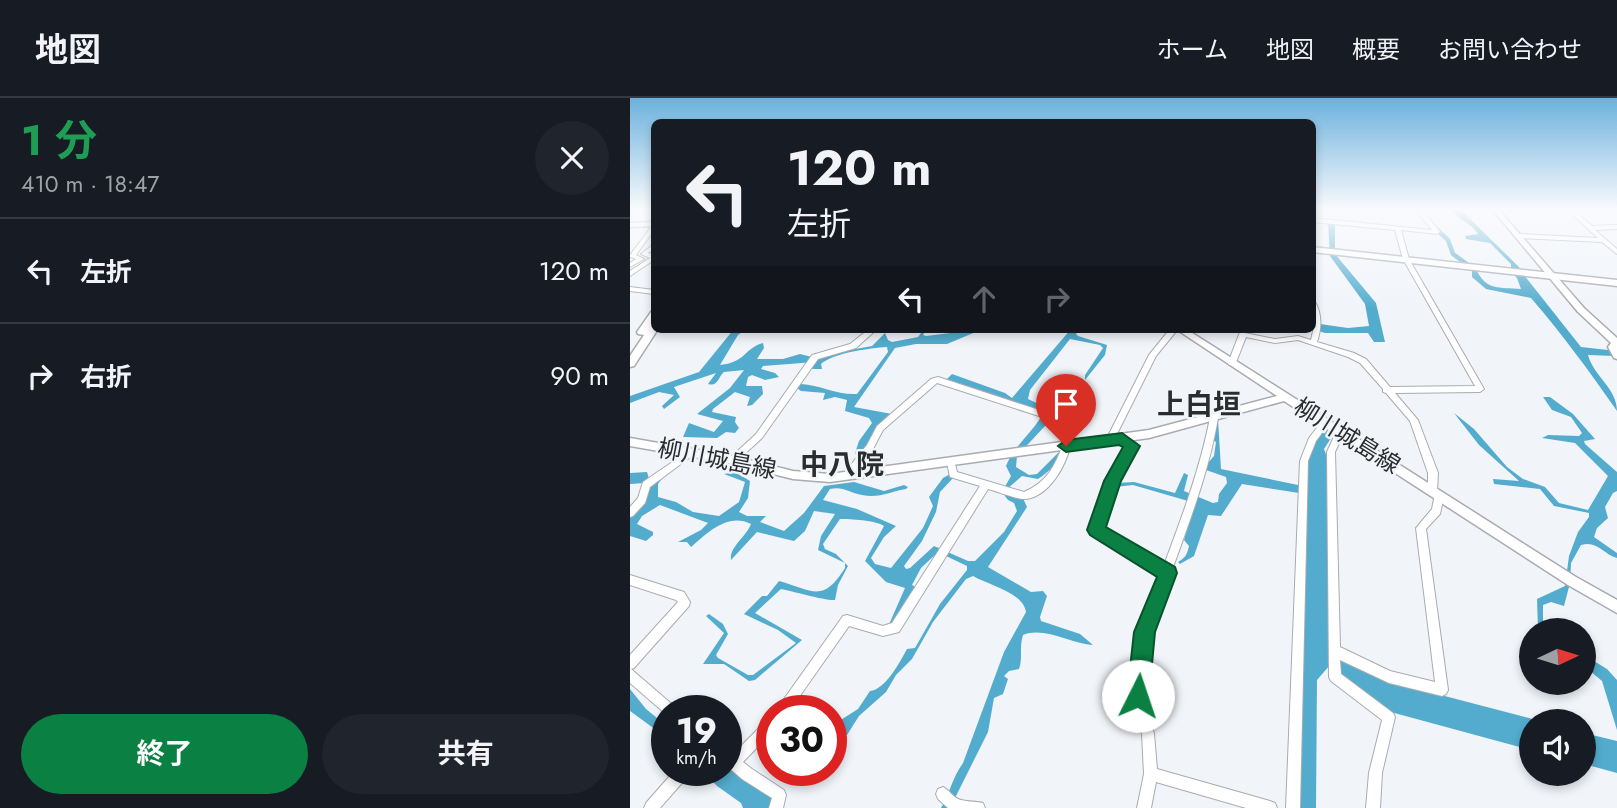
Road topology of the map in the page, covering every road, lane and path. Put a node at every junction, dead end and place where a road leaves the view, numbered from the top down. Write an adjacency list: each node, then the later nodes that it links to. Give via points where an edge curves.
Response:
1 (642, 242): 8 (street, via 632,256 640,259)
2 (1402, 242): 7 (street)
3 (1524, 242): 11 (main road)
4 (1316, 249): 5 (highway)
5 (1333, 251): 7 (highway)
6 (651, 259): 10 (street)
7 (1406, 259): 9 (highway); 29 (street, via 1480,389)
8 (630, 265)
9 (1524, 272): 11 (highway)
10 (630, 274)
11 (1553, 275): 12 (highway); 24 (main road)
12 (1617, 283)
13 (634, 290): 14 (street)
14 (630, 296)
15 (651, 318): 25 (highway)
16 (1316, 330): 23 (street)
17 (651, 332): 27 (highway)
18 (868, 333): 40 (street, via 853,346 815,357 765,429)
19 (1171, 333): 36 (street, via 1153,355)
20 (1186, 333): 28 (main road)
21 (1289, 333): 22 (street)
22 (1293, 338): 23 (street); 28 (street, via 1275,341 1242,334)
23 (1313, 342): 29 (street, via 1363,362)
24 (1616, 343): 26 (main road, via 1612,347)
25 (630, 349)
26 (1617, 356)
27 (630, 363)
28 (1232, 363): 30 (main road)
29 (1386, 390): 44 (street, via 1414,420)
30 (1285, 397): 32 (main road, 柳川城島線); 33 (main road, 柳川城島線)
31 (1042, 414): 42 (street, via 934,381 880,428)
32 (1213, 418): 35 (main road, 柳川城島線); 46 (street, via 1205,461)
33 (1326, 422): 34 (main road, 柳川城島線); 65 (street, via 1304,461)
34 (1340, 432): 44 (main road, 柳川城島線); 49 (street, via 1331,452)
35 (1122, 438): 36 (main road, 柳川城島線); 46 (street, via 1132,446 1112,481 1097,532)
36 (1110, 440): 38 (main road, 柳川城島線)
37 (630, 442): 39 (main road, 柳川城島線)
38 (1066, 446): 41 (main road, 柳川城島線); 43 (street, via 1051,476 1029,495)
39 (690, 453): 40 (main road, 柳川城島線); 45 (street, via 646,485 642,500)
40 (733, 460): 42 (main road, 柳川城島線, via 793,475)
41 (951, 462): 42 (main road, 柳川城島線); 43 (street, via 953,474)
42 (848, 475)
43 (985, 486): 53 (street, via 895,628 883,631 846,620)
44 (1436, 493): 48 (main road, 柳川城島線); 49 (street, via 1437,511 1421,528 1442,690 1389,677)
45 (630, 513)
46 (1168, 573): 57 (street, via 1144,632 1137,688)
47 (630, 580): 50 (street, via 685,602)
48 (1617, 607)
49 (1335, 651): 66 (street, via 1335,677 1389,717 1375,774)
50 (630, 664)
51 (630, 675): 52 (street)
52 (653, 695)
53 (794, 695)
54 (756, 737): 55 (street)
55 (742, 749)
56 (742, 769): 61 (street, via 779,795)
57 (1151, 774): 63 (street); 64 (street)
58 (670, 786): 60 (street)
59 (943, 794): 62 (street, via 956,806)
60 (651, 808)
61 (776, 808)
62 (978, 808)
63 (1144, 808)
64 (1270, 808)
65 (1293, 808)
66 (1373, 808)

